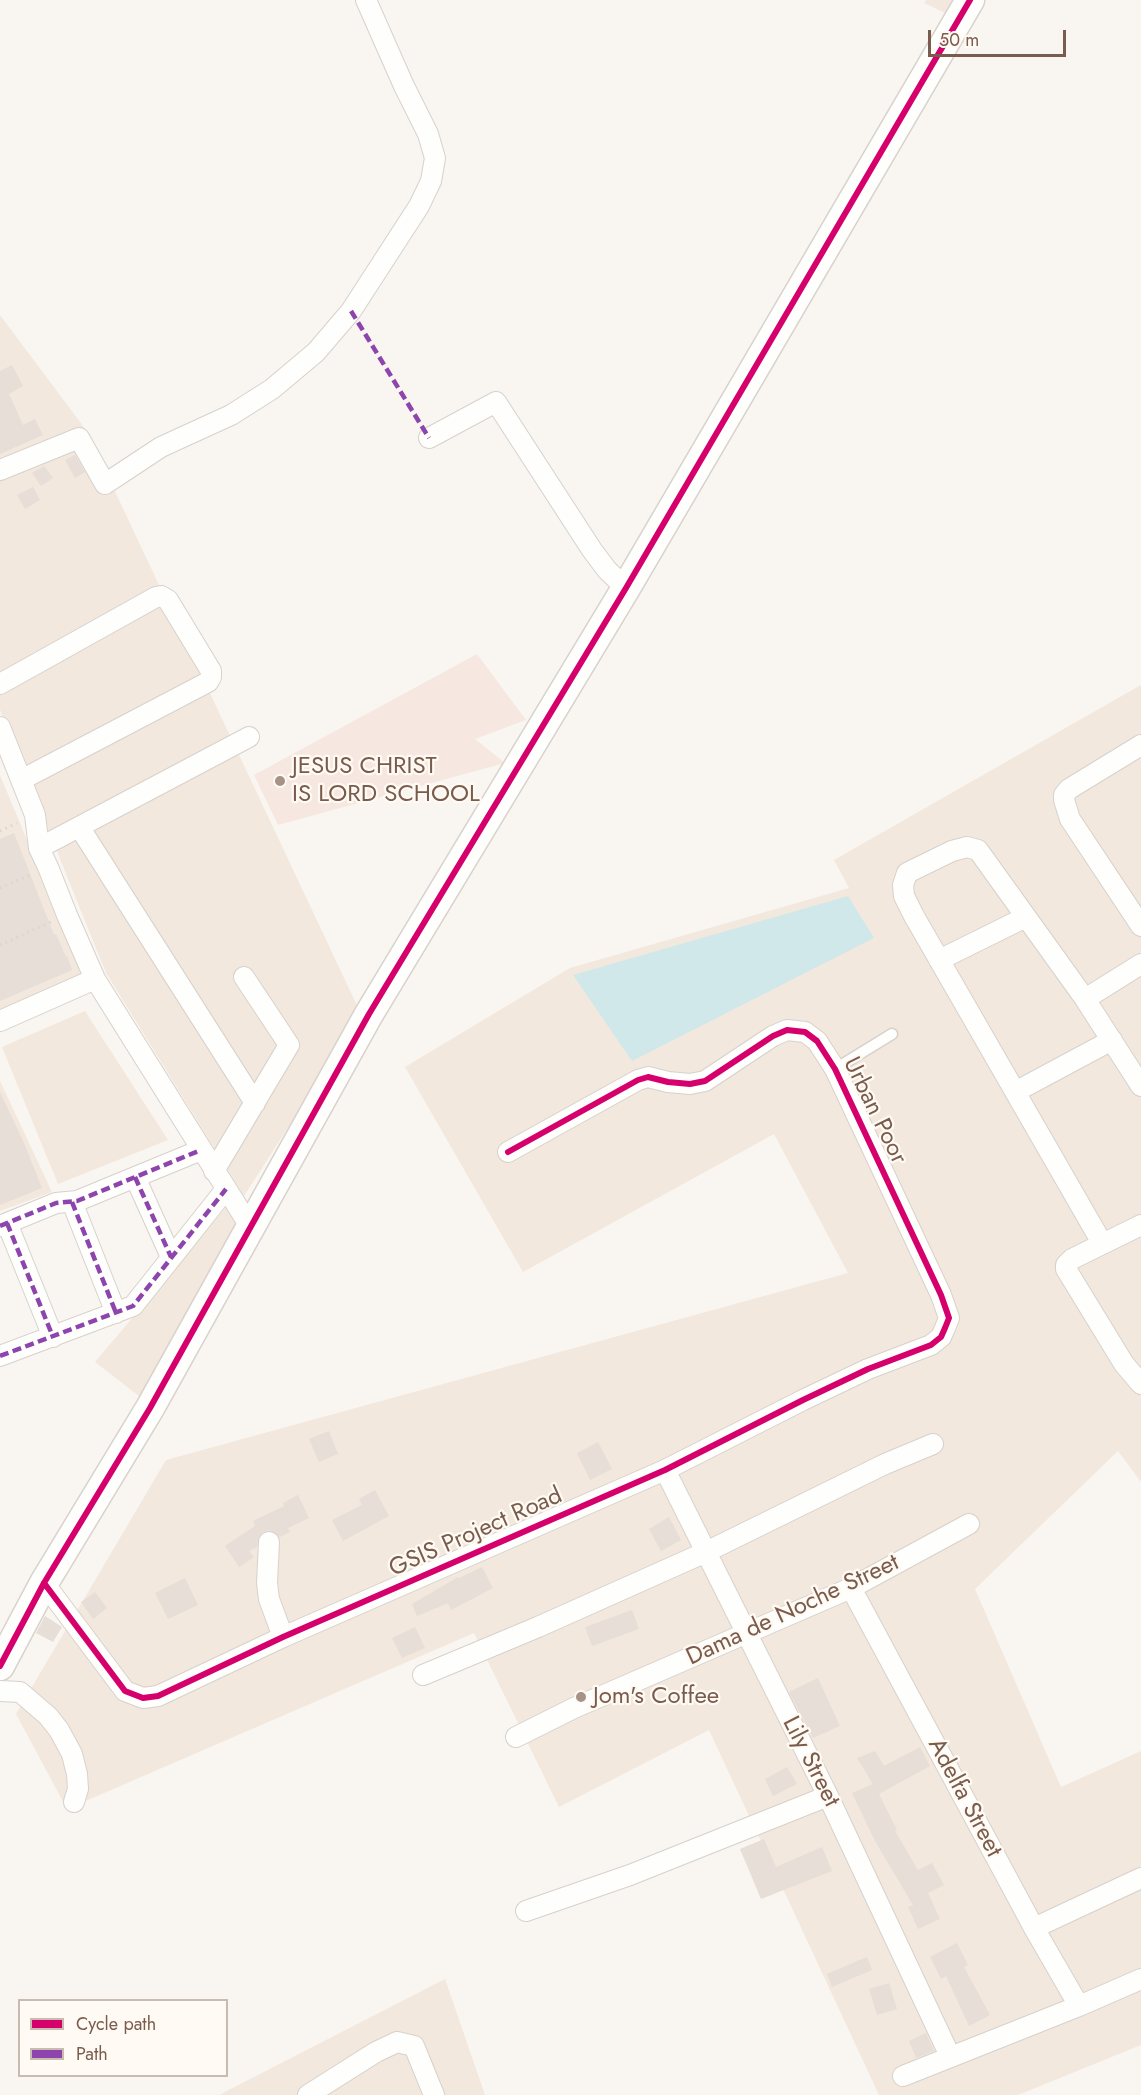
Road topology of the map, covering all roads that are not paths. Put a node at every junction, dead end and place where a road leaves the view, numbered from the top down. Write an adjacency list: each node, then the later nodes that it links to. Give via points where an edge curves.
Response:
1 (366, 0): 4 (street, via 428,134 435,158 431,182 419,206 351,311 316,352 272,389 231,415 161,447 105,484 79,438)
2 (970, 0): 5 (street)
3 (429, 438): 5 (street, via 496,402 592,550)
4 (0, 470)
5 (626, 588): 34 (street, via 369,1014)
6 (0, 684): 10 (street, via 161,596 168,600 211,671 208,682)
7 (0, 727): 10 (street)
8 (249, 737): 11 (street)
9 (1139, 750): 14 (street, via 1071,788 1064,800 1070,819)
10 (21, 780): 12 (street, via 35,815)
11 (80, 828): 12 (street); 26 (street)
12 (39, 848): 18 (street)
13 (1026, 917): 15 (street); 15 (street, via 978,850 967,847 952,851 920,866 904,878 904,896); 19 (street)
14 (1141, 926)
15 (939, 960): 25 (street)
16 (1141, 964): 19 (street)
17 (244, 977): 26 (street, via 289,1045)
18 (95, 979): 20 (street); 27 (street)
19 (1085, 999): 22 (street)
20 (0, 1021)
21 (892, 1034): 23 (lane)
22 (1112, 1040): 24 (street); 25 (street)
23 (835, 1069): 28 (street, Urban Poor, via 818,1041 805,1032 788,1030 705,1081 690,1084 648,1077 638,1080); 39 (street, Urban Poor)
24 (1141, 1086)
25 (1015, 1092): 36 (street)
26 (255, 1103): 29 (street)
27 (201, 1150): 29 (street); 30 (street)
28 (508, 1152)
29 (214, 1172): 31 (street)
30 (135, 1177): 32 (street); 37 (street)
31 (225, 1189): 34 (street); 37 (street)
32 (72, 1202): 33 (street, via 56,1203); 38 (street)
33 (3, 1224): 40 (street)
34 (251, 1228): 48 (street)
35 (1139, 1229): 36 (street)
36 (1102, 1243): 42 (street, via 1072,1259 1066,1265 1066,1273)
37 (171, 1257): 38 (street, via 133,1306)
38 (116, 1312): 40 (street)
39 (949, 1318): 44 (street, GSIS Project Road, via 941,1337 931,1345 868,1369)
40 (53, 1337): 41 (street)
41 (0, 1356)
42 (1141, 1384)
43 (933, 1444): 47 (street)
44 (665, 1470): 47 (street, Lily Street); 51 (street, GSIS Project Road)
45 (969, 1524): 49 (street, Dama de Noche Street)
46 (269, 1542): 51 (street, via 268,1591)
47 (706, 1551): 50 (street, Lily Street); 53 (street)
48 (45, 1583): 51 (street, GSIS Project Road, via 125,1691 142,1698 158,1696); 52 (street)
49 (850, 1588): 50 (street, Dama de Noche Street); 60 (street, Adelfa Street)
50 (746, 1635): 55 (street, Dama de Noche Street); 56 (street, Lily Street)
51 (283, 1637)
52 (0, 1666)
53 (423, 1676)
54 (0, 1691): 57 (street, via 20,1692 59,1730 77,1774)
55 (516, 1737)
56 (828, 1796): 59 (street, via 630,1875); 63 (street, Lily Street)
57 (74, 1802)
58 (1141, 1878): 60 (street)
59 (526, 1911)
60 (1034, 1928): 62 (street, Adelfa Street)
61 (1141, 1979): 62 (street)
62 (1079, 2006): 63 (street)
63 (950, 2056): 64 (street)
64 (903, 2076)
65 (308, 2095): 66 (street, via 397,2042 414,2046)
66 (434, 2095)

